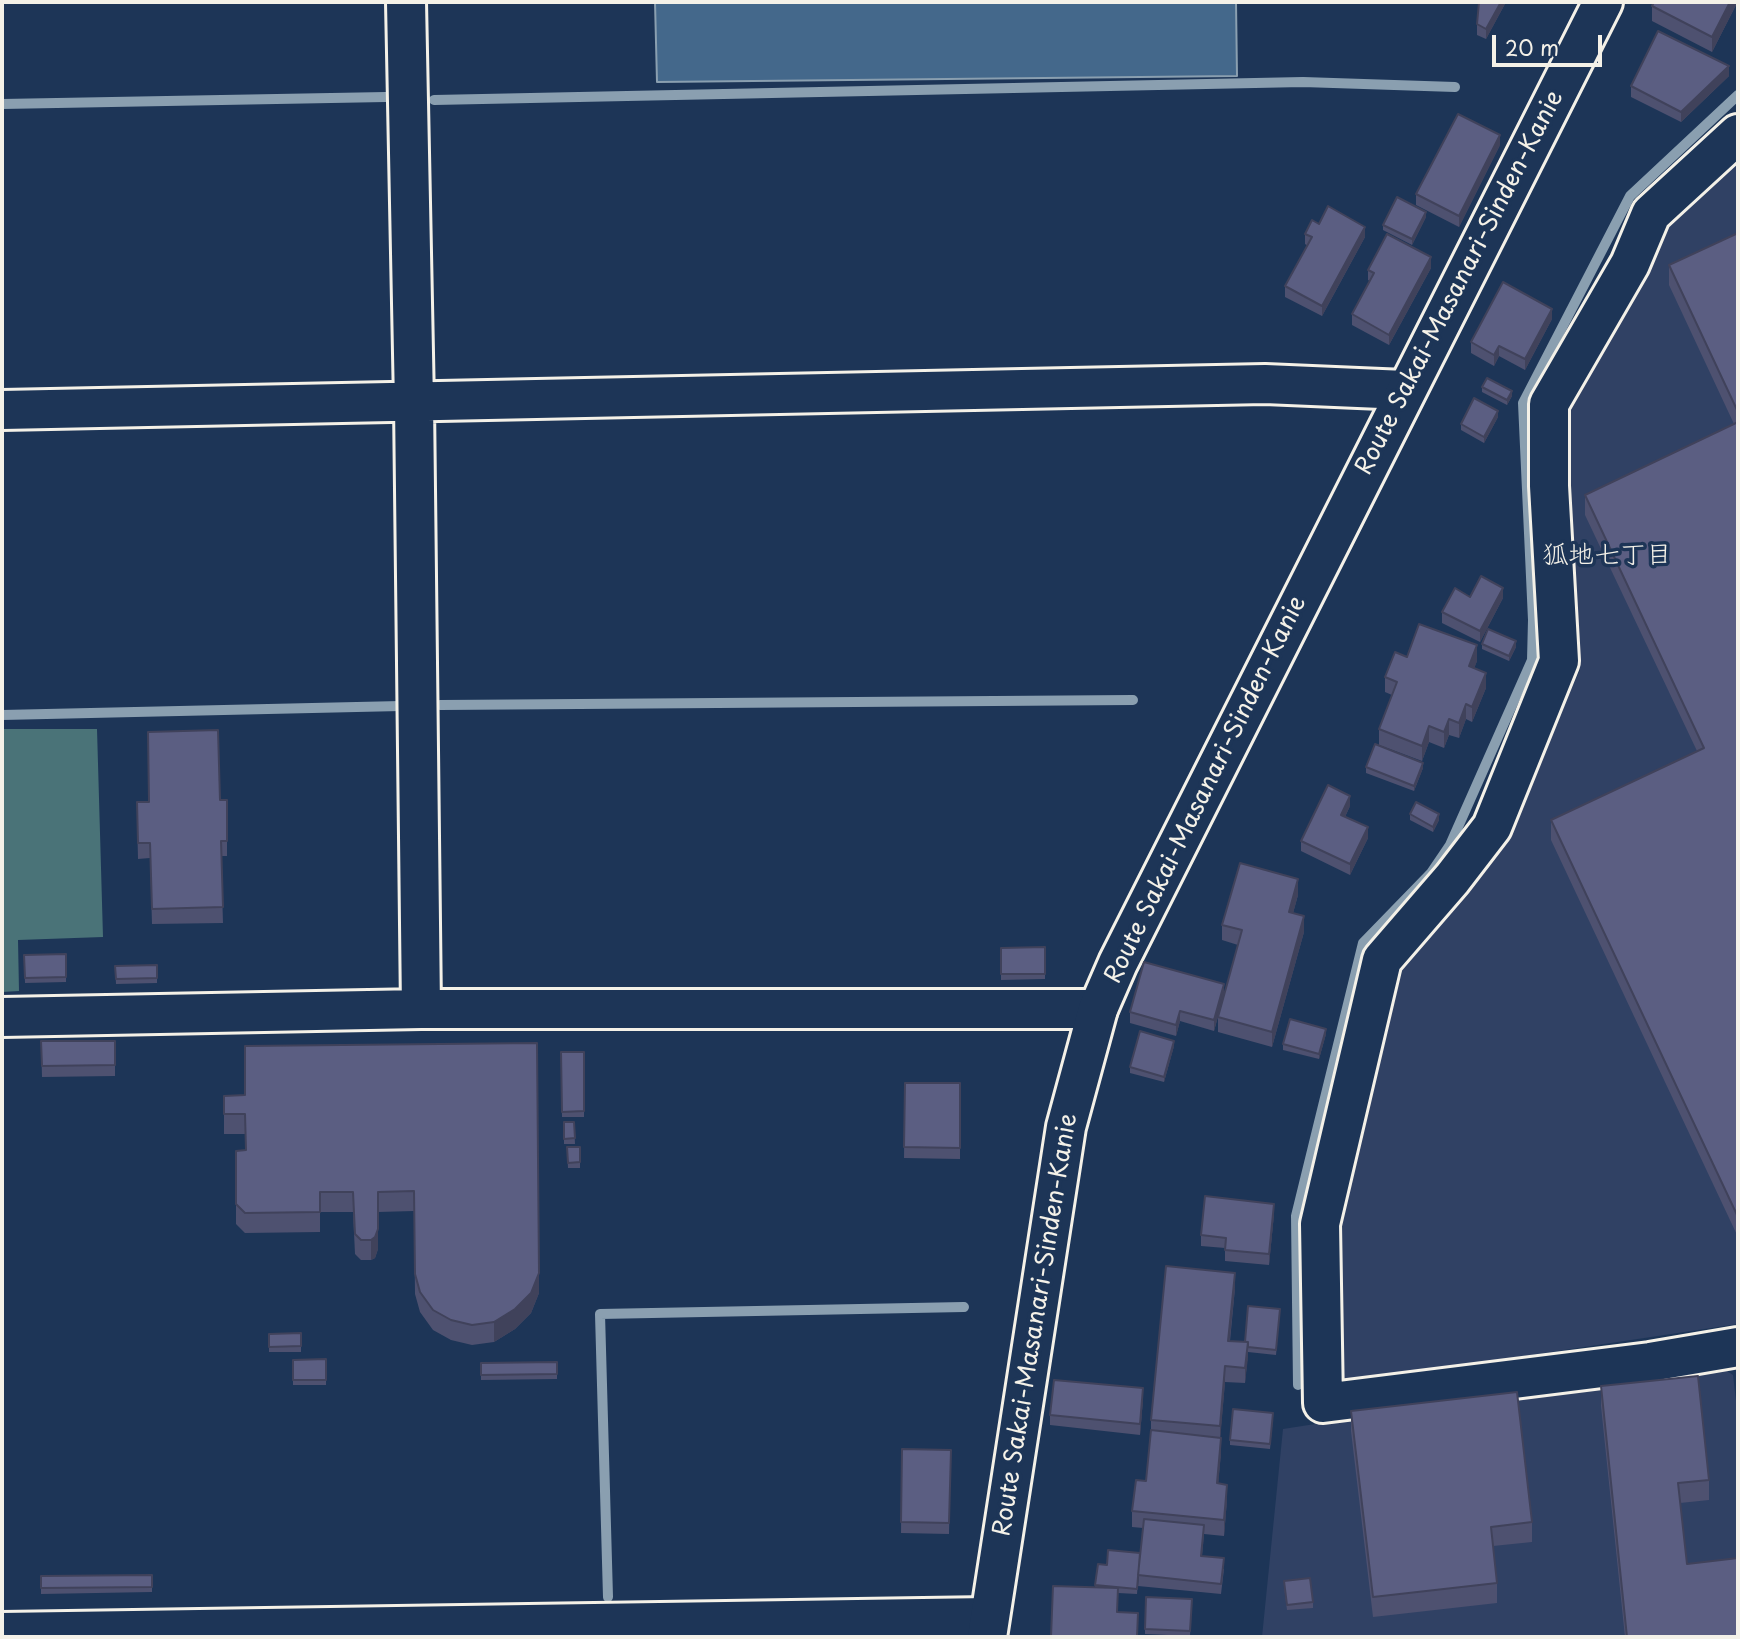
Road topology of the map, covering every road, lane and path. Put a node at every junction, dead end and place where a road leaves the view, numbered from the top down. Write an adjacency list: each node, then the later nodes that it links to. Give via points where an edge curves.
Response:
1 (406, 2): 5 (street)
2 (1603, 2): 4 (street, Route Sakai-Masanari-Sinden-Kanie)
3 (1738, 134): 10 (street, via 1651,214 1630,264 1549,404 1559,662 1492,827 1382,960 1320,1224 1323,1403)
4 (1405, 390): 5 (street, via 1265,384); 8 (street, Route Sakai-Masanari-Sinden-Kanie)
5 (414, 403): 6 (street); 7 (street)
6 (2, 410)
7 (421, 1009): 8 (street); 9 (street)
8 (1098, 1009): 11 (street, Route Sakai-Masanari-Sinden-Kanie, via 1066,1127)
9 (2, 1017)
10 (1738, 1347)
11 (988, 1627): 12 (street)
12 (2, 1632)

